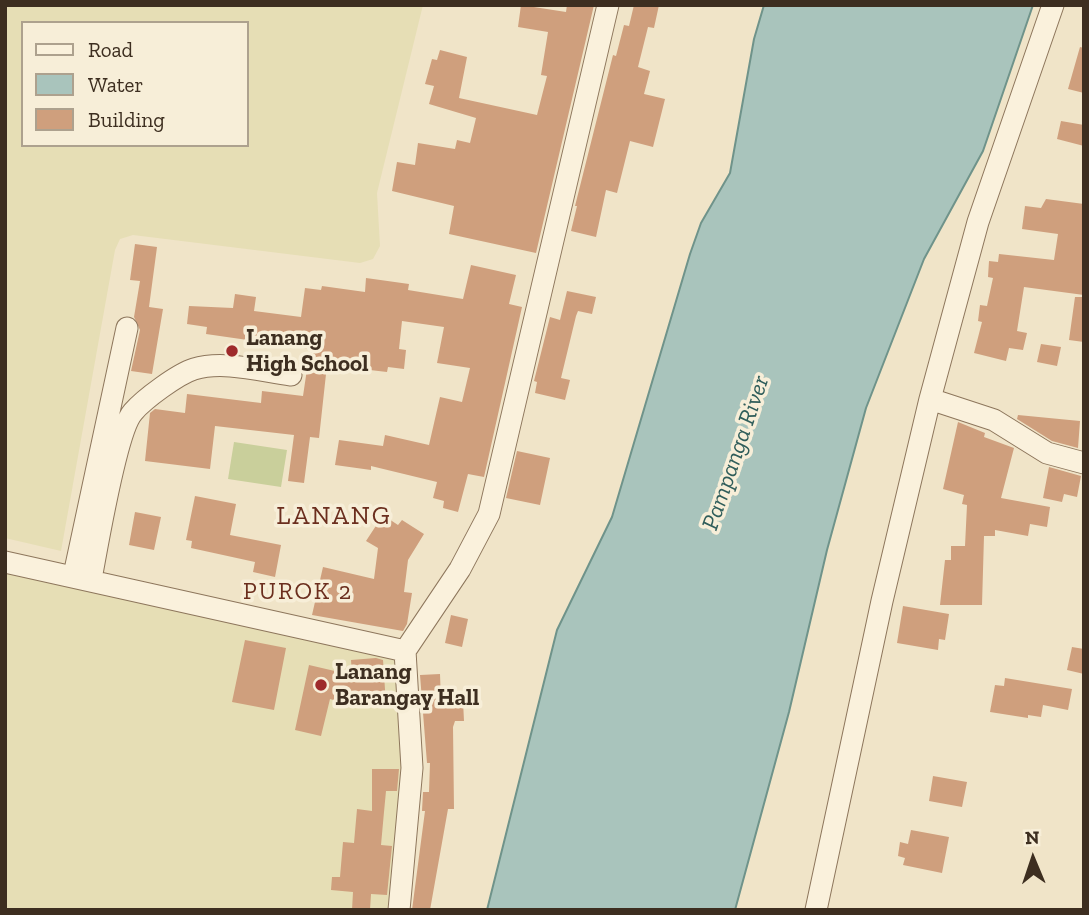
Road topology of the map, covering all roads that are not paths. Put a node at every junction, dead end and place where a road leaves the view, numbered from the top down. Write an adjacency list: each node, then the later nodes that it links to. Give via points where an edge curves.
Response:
1 (608, 5): 9 (street, via 489,513 460,569)
2 (1053, 5): 5 (street, via 978,222)
3 (127, 328): 8 (street)
4 (291, 375): 8 (street, via 214,366 194,369 133,412)
5 (930, 398): 6 (street, via 994,420 1047,453); 11 (street)
6 (1084, 463)
7 (5, 562): 8 (street)
8 (82, 577): 9 (street)
9 (405, 651): 10 (street, via 412,768)
10 (399, 910)
11 (816, 910)

